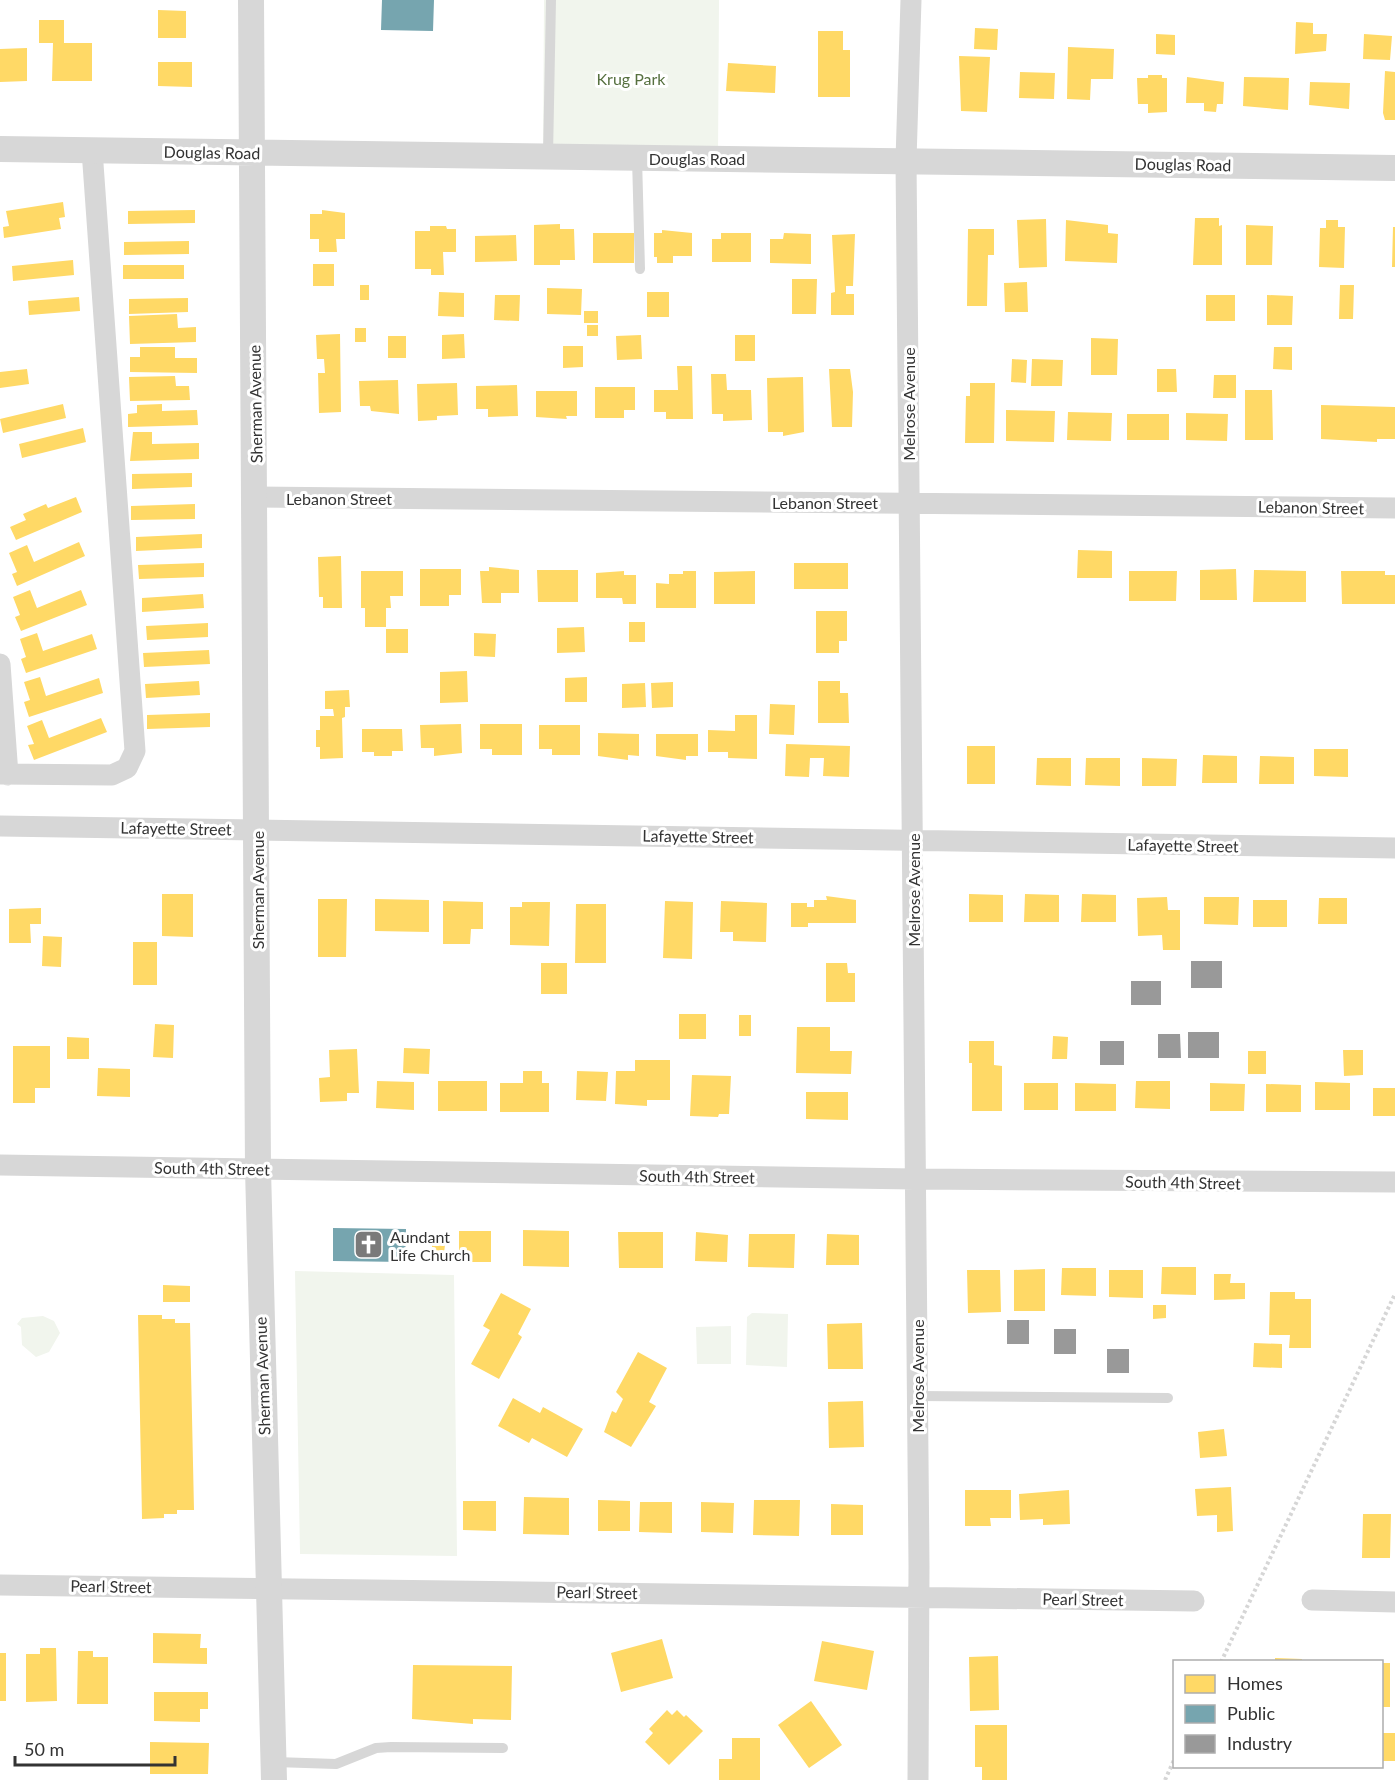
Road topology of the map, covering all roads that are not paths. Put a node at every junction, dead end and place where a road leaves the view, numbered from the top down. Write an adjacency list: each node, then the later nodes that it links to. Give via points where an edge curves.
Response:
1 (251, 0): 6 (street, Sherman Avenue)
2 (551, 0): 7 (lane)
3 (911, 0): 9 (street, Melrose Avenue)
4 (0, 148): 5 (street, Douglas Road)
5 (92, 150): 6 (street, Douglas Road); 16 (street, via 135,751 127,768 112,775)
6 (252, 153): 7 (street, Douglas Road); 12 (street, Sherman Avenue)
7 (548, 157): 8 (street, Douglas Road)
8 (637, 158): 9 (street, Douglas Road); 11 (lane)
9 (906, 160): 10 (street, Douglas Road); 13 (street, Melrose Avenue)
10 (1395, 168)
11 (640, 269)
12 (256, 497): 13 (street, Lebanon Street); 18 (street, Sherman Avenue)
13 (908, 503): 14 (street, Lebanon Street); 19 (street, Melrose Avenue)
14 (1395, 508)
15 (0, 664): 16 (street)
16 (4, 775)
17 (0, 826): 18 (street, Lafayette Street)
18 (257, 829): 19 (street, Lafayette Street); 22 (street, Sherman Avenue)
19 (913, 840): 20 (street, Lafayette Street); 23 (street, Melrose Avenue)
20 (1395, 848)
21 (0, 1165): 22 (street, South 4th Street)
22 (258, 1168): 23 (street, South 4th Street); 28 (street, Sherman Avenue)
23 (915, 1179): 24 (street, South 4th Street); 25 (street, Melrose Avenue)
24 (1395, 1182)
25 (917, 1396): 26 (lane); 29 (street, Melrose Avenue)
26 (1168, 1398)
27 (0, 1585): 28 (street, Pearl Street)
28 (268, 1587): 29 (street, Pearl Street); 34 (street, Sherman Avenue, via 272,1614)
29 (919, 1597): 31 (street, Pearl Street); 35 (street, Melrose Avenue)
30 (1312, 1600): 32 (street)
31 (1194, 1601)
32 (1395, 1602)
33 (503, 1748): 34 (lane, via 376,1748 336,1764)
34 (274, 1771)
35 (918, 1780)

